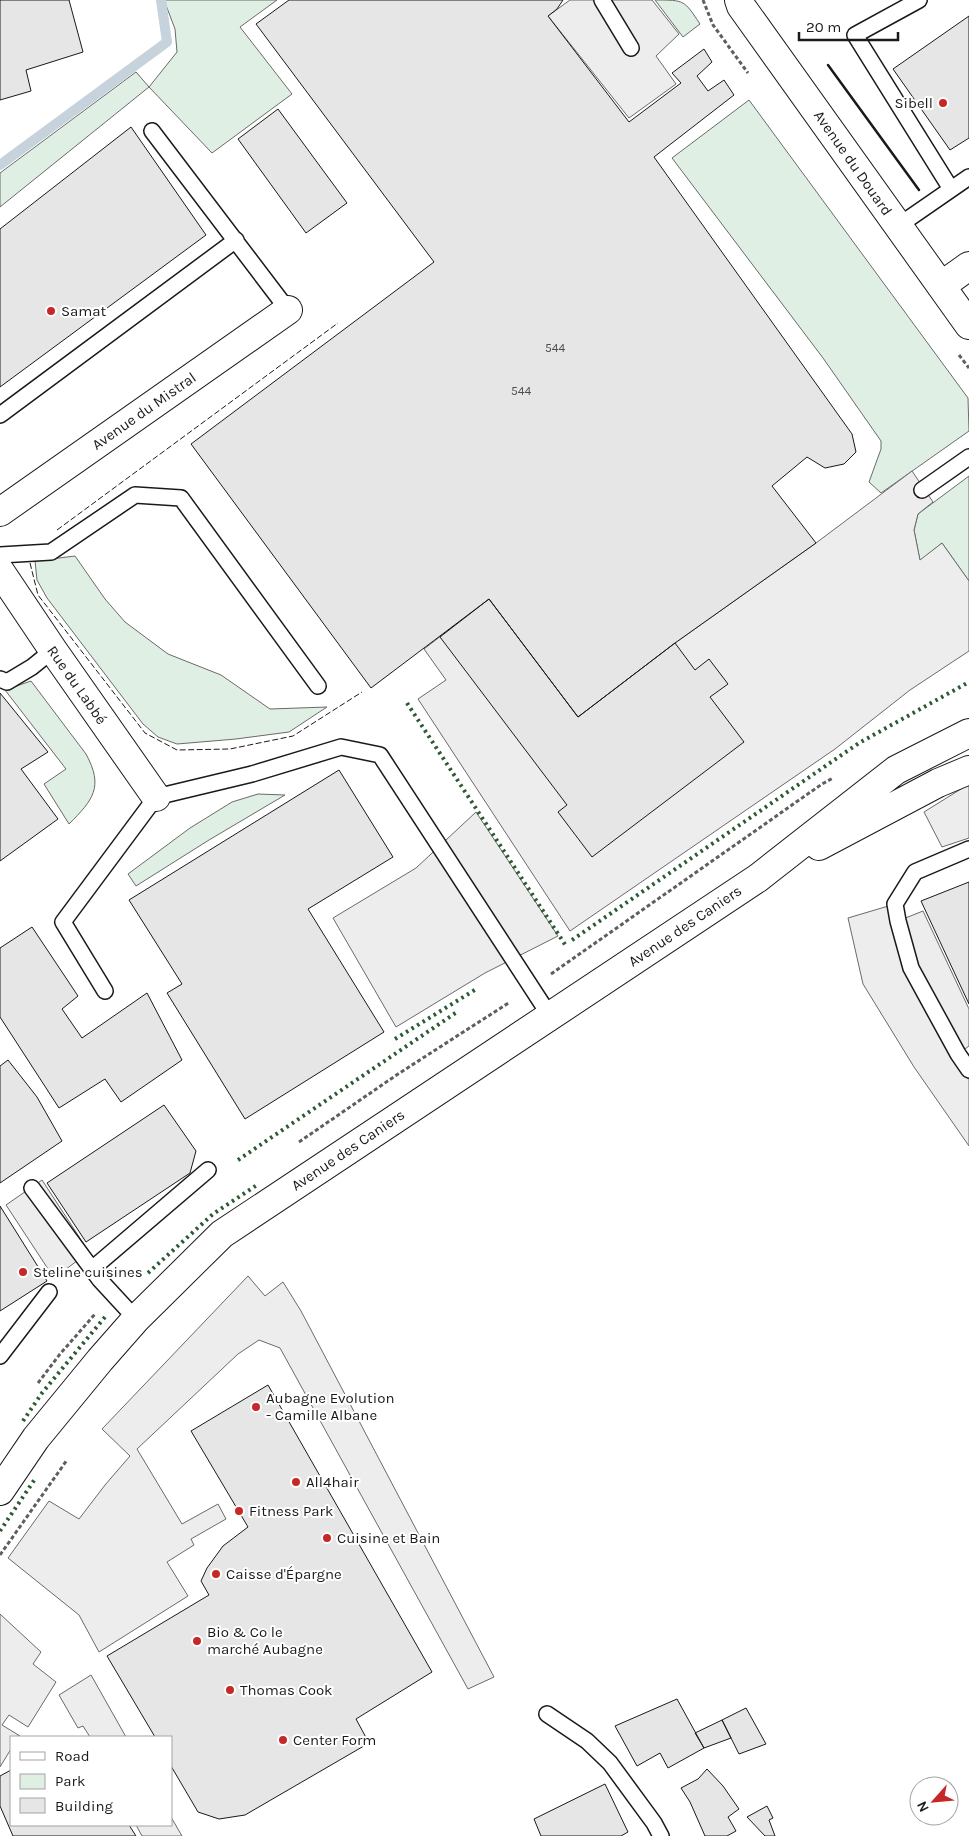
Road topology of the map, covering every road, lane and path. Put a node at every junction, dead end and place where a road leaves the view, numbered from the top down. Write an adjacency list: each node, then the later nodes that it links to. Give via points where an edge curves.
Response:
1 (602, 0): 4 (lane)
2 (919, 0): 7 (lane, via 855,35)
3 (736, 2): 8 (street, Avenue du Douard)
4 (631, 48)
5 (152, 131): 9 (lane)
6 (969, 177): 7 (lane)
7 (951, 189): 8 (lane)
8 (898, 226): 11 (street, Avenue du Douard)
9 (236, 240): 12 (lane); 14 (lane)
10 (969, 266): 11 (street)
11 (941, 286): 13 (street, Avenue du Douard)
12 (288, 310): 17 (street, Avenue du Mistral)
13 (969, 325)
14 (0, 415)
15 (969, 457): 16 (lane)
16 (922, 490)
17 (0, 512)
18 (0, 555): 22 (lane, via 51,552 135,495 181,498)
19 (0, 571): 20 (street, Rue du Labbé)
20 (53, 650): 21 (lane, via 8,682); 26 (street, Rue du Labbé)
21 (0, 679)
22 (318, 686)
23 (969, 732): 28 (street, Avenue des Caniers, via 896,770)
24 (969, 770): 28 (street, Avenue des Caniers, via 938,783)
25 (839, 774): 29 (path)
26 (156, 798): 29 (lane, via 341,747 380,755); 30 (lane, via 63,922)
27 (969, 850): 32 (lane, via 916,872 895,904 911,968)
28 (758, 878): 31 (street, Avenue des Caniers)
29 (532, 988): 31 (lane); 33 (path, via 398,1074)
30 (105, 992)
31 (550, 1016): 38 (street, Avenue des Caniers, via 222,1234)
32 (969, 1070)
33 (296, 1145)
34 (208, 1170): 36 (lane)
35 (32, 1188): 36 (lane)
36 (92, 1268): 38 (lane)
37 (49, 1292): 39 (lane)
38 (136, 1319): 41 (street, Avenue des Caniers, via 36,1438)
39 (0, 1356)
40 (67, 1460): 42 (path)
41 (0, 1492)
42 (0, 1555)
43 (547, 1714): 44 (lane, via 587,1741 610,1763)
44 (661, 1836)

